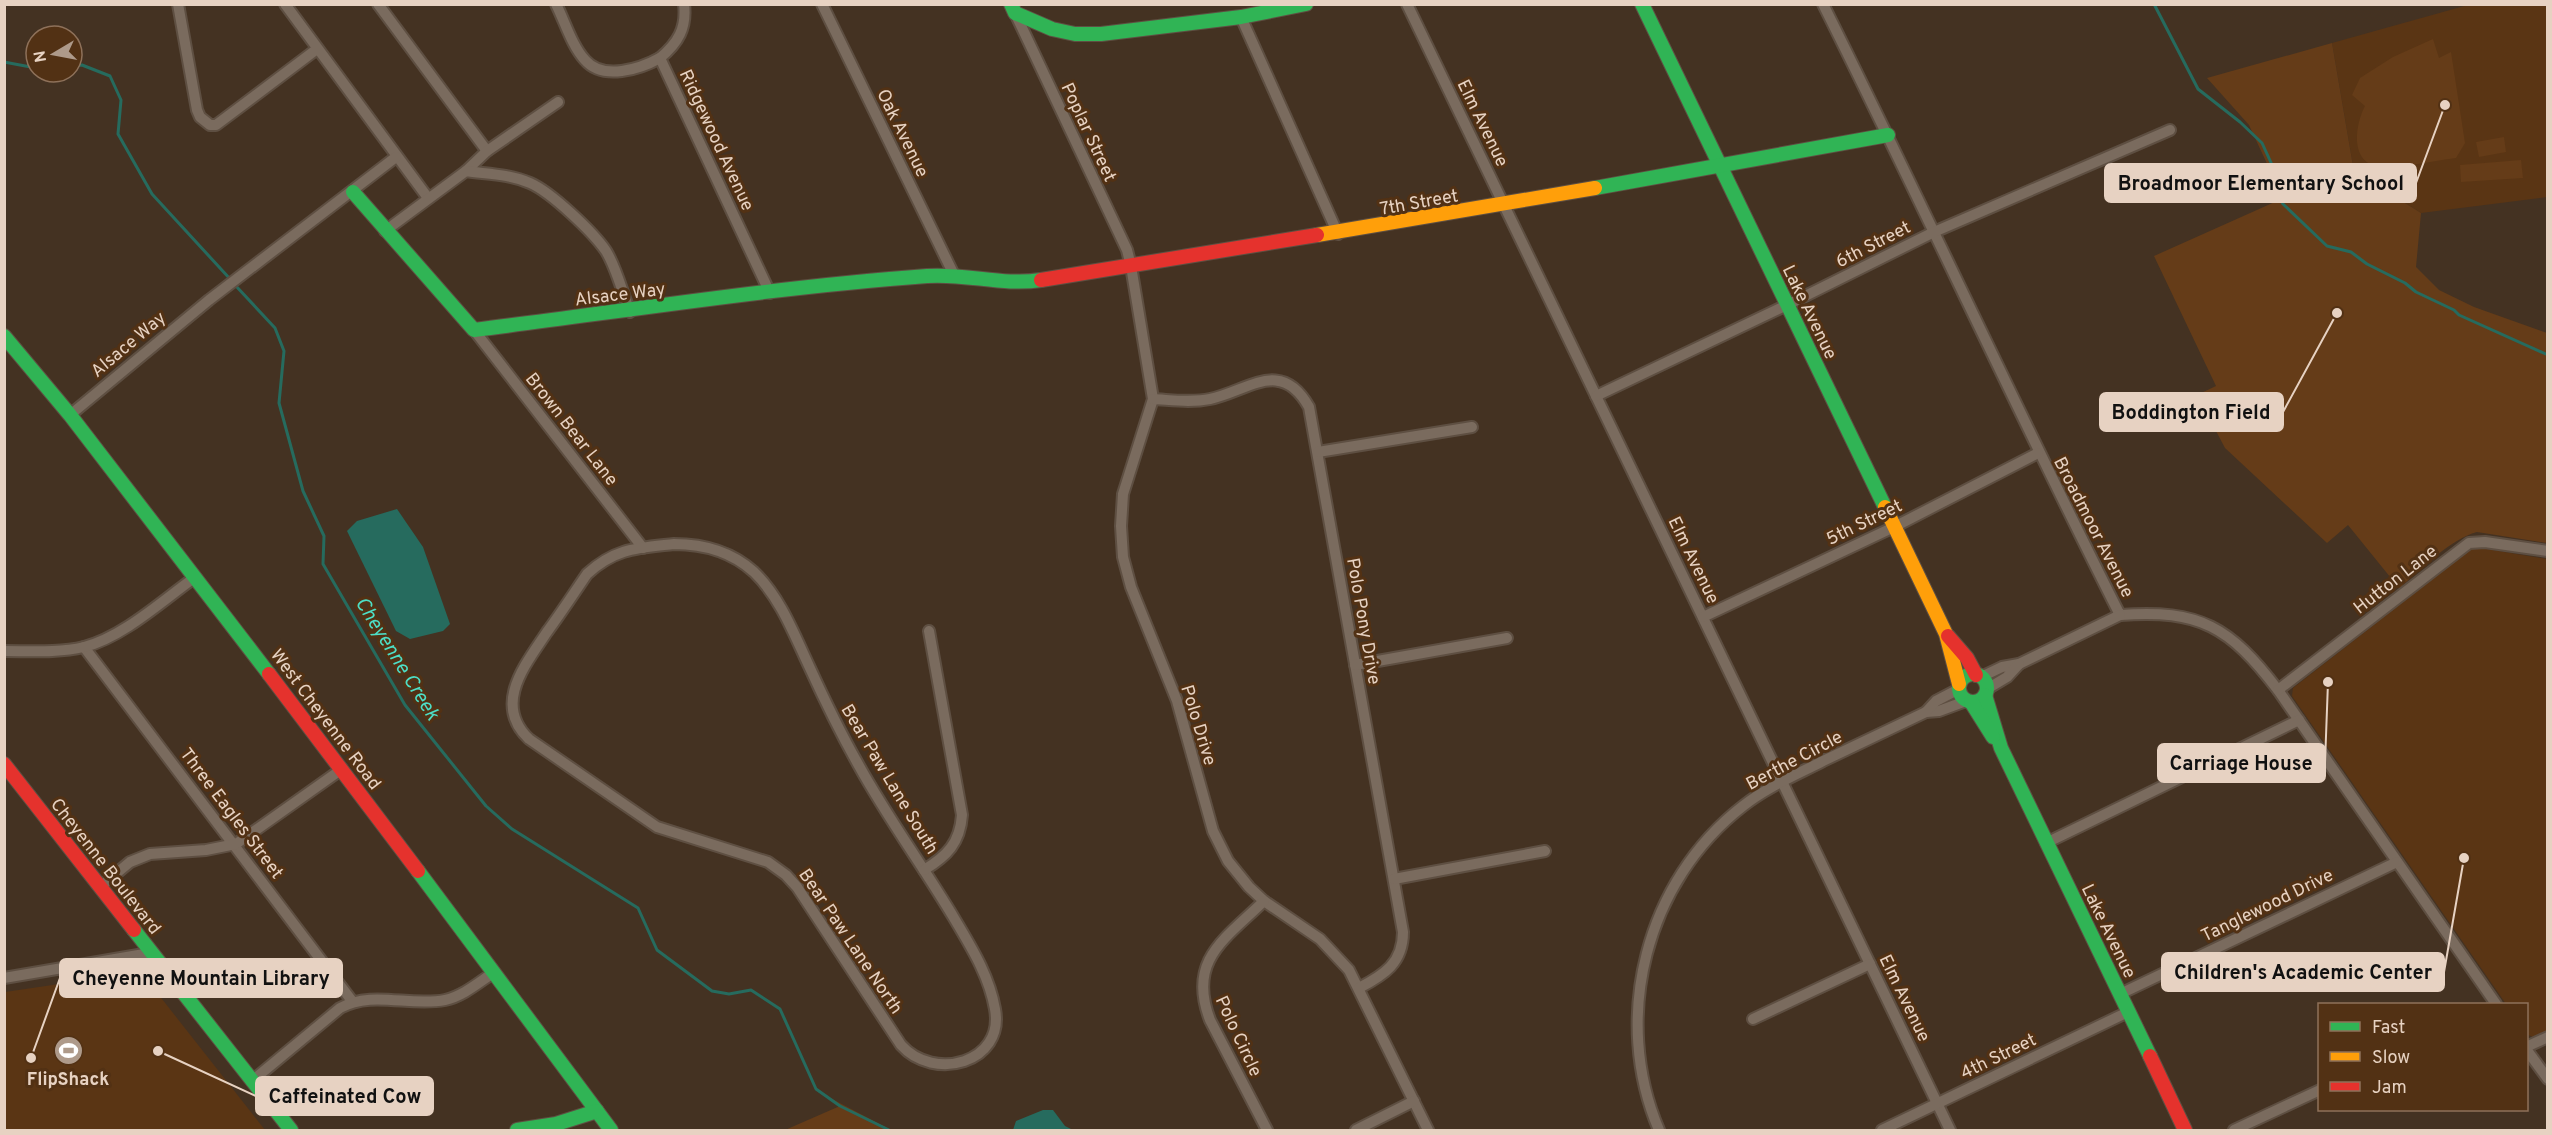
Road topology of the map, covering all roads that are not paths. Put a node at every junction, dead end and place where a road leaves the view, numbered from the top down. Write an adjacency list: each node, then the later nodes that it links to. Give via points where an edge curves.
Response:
1 (178, 4): 13 (street, via 197,110 210,125 216,125)
2 (285, 4): 13 (street)
3 (378, 4): 18 (street)
4 (556, 4): 14 (street, via 583,59 592,67 634,69)
5 (684, 4): 14 (street, Ridgewood Avenue, via 680,37)
6 (822, 4): 29 (street, Oak Avenue)
7 (1306, 4): 12 (main road)
8 (1407, 4): 24 (street, Elm Avenue)
9 (1642, 4): 20 (main road, Lake Avenue)
10 (1823, 4): 17 (street, Broadmoor Avenue)
11 (1013, 9): 12 (main road, via 1052,29 1075,34); 28 (street, Poplar Street, via 1122,239)
12 (1241, 17): 27 (street)
13 (317, 49): 19 (street)
14 (660, 58): 30 (street, Ridgewood Avenue)
15 (558, 102): 18 (street)
16 (2170, 130): 26 (street, 6th Street)
17 (1888, 135): 20 (main road, 7th Street); 26 (street, Broadmoor Avenue)
18 (487, 151): 21 (street)
19 (396, 157): 22 (street, Alsace Way); 23 (street)
20 (1720, 167): 24 (main road, 7th Street); 31 (main road, Lake Avenue)
21 (466, 171): 23 (street); 32 (street, via 518,178 552,197 606,251)
22 (352, 192): 25 (main road); 37 (street, Alsace Way, via 209,300)
23 (428, 198): 25 (street)
24 (1504, 206): 27 (main road, 7th Street); 35 (street, Elm Avenue)
25 (385, 231): 33 (main road)
26 (1934, 232): 31 (street, 6th Street); 40 (street, Broadmoor Avenue)
27 (1338, 234): 28 (main road, 7th Street)
28 (1131, 266): 29 (main road, 7th Street, via 1028,282); 36 (street, Polo Drive)
29 (954, 275): 30 (main road, Alsace Way)
30 (770, 292): 32 (main road, Alsace Way)
31 (1787, 305): 35 (street, 6th Street); 41 (main road, Lake Avenue)
32 (630, 312): 33 (main road, Alsace Way)
33 (474, 330): 42 (street, Brown Bear Lane)
34 (4, 336): 37 (main road, West Cheyenne Road)
35 (1596, 396): 46 (street, Elm Avenue)
36 (1153, 399): 39 (street, Polo Pony Drive, via 1198,401 1254,382 1275,380 1298,392 1309,407); 68 (street, Polo Drive, via 1123,494 1123,557 1131,587 1177,701 1214,831 1237,873)
37 (70, 415): 44 (main road, West Cheyenne Road)
38 (1472, 427): 39 (street)
39 (1318, 452): 52 (street, Polo Pony Drive)
40 (2038, 453): 41 (street, 5th Street); 45 (street, Broadmoor Avenue)
41 (1894, 527): 46 (street, 5th Street); 48 (main road, Lake Avenue)
42 (643, 548): 65 (street, Bear Paw Lane South, via 674,544 706,546 740,562 760,579 788,621 859,766); 81 (street, Bear Paw Lane North, via 617,553 587,574 521,671 512,702 522,732 657,827 755,856 777,867 797,887 910,1055 935,1064 957,1064)
43 (2547, 551): 54 (street, Hutton Lane, via 2469,543)
44 (194, 578): 50 (street, via 112,637); 59 (main road, West Cheyenne Road)
45 (2120, 615): 53 (street, via 2019,664 2007,677); 54 (street, Broadmoor Avenue, via 2161,614 2210,625 2248,653)
46 (1703, 617): 60 (street, Elm Avenue)
47 (929, 631): 65 (street, via 962,815 956,843 942,860)
48 (1946, 634): 53 (main road, Lake Avenue, via 1967,658); 55 (main road, Lake Avenue)
49 (1507, 638): 52 (street)
50 (84, 647): 51 (street); 62 (street, Three Eagles Street)
51 (4, 651)
52 (1355, 665): 66 (street, Polo Pony Drive)
53 (1982, 684): 55 (main road, via 1977,702); 55 (main road, via 1963,678); 57 (main road, Lake Avenue)
54 (2278, 690): 56 (street, Broadmoor Avenue)
55 (1964, 694): 57 (main road, Lake Avenue); 60 (street, Berthe Circle, via 1936,701 1926,712)
56 (2299, 720): 61 (street); 64 (street, Broadmoor Avenue)
57 (2000, 747): 61 (main road, Lake Avenue)
58 (4, 764): 67 (main road, Cheyenne Boulevard)
59 (342, 769): 62 (street); 71 (main road, West Cheyenne Road)
60 (1783, 781): 70 (street, Elm Avenue); 97 (street, Berthe Circle, via 1745,804 1713,833 1680,876 1655,922 1641,974 1637,1048 1645,1094)
61 (2046, 843): 74 (main road, Lake Avenue)
62 (236, 844): 67 (street, via 150,854 130,862); 75 (street, Three Eagles Street)
63 (1545, 851): 66 (street)
64 (2397, 862): 74 (street, Tanglewood Drive); 76 (street, Broadmoor Avenue)
65 (924, 870): 81 (street, Bear Paw Lane South, via 970,945 991,992 995,1018)
66 (1394, 879): 73 (street, Polo Pony Drive, via 1403,944 1394,965)
67 (100, 887): 69 (main road, Cheyenne Boulevard)
68 (1264, 901): 73 (street, Polo Drive, via 1320,939 1342,961); 94 (street, Polo Circle, via 1211,955 1202,984 1210,1020)
69 (150, 953): 72 (street); 84 (main road, Cheyenne Boulevard)
70 (1870, 964): 78 (street); 87 (street, Elm Avenue)
71 (493, 973): 75 (street, via 443,1000); 89 (main road, West Cheyenne Road)
72 (4, 978)
73 (1359, 988): 86 (street, Polo Drive)
74 (2120, 994): 77 (main road, Lake Avenue)
75 (352, 1001): 84 (street)
76 (2495, 1003)
77 (2128, 1012): 87 (street, 4th Street); 100 (main road, Lake Avenue)
78 (1753, 1019)
79 (2547, 1037): 80 (street)
80 (2528, 1047)
81 (985, 1048)
82 (2528, 1051): 83 (street)
83 (2547, 1079)
84 (252, 1081): 88 (main road, Cheyenne Boulevard)
85 (2318, 1090): 101 (street)
86 (1414, 1101): 95 (street); 96 (street, Polo Drive)
87 (1938, 1103): 98 (street, 4th Street); 99 (street, Elm Avenue)
88 (272, 1106): 90 (main road); 91 (main road, Cheyenne Boulevard)
89 (597, 1111): 92 (main road); 93 (main road, West Cheyenne Road)
90 (277, 1131)
91 (291, 1131)
92 (517, 1131)
93 (612, 1131)
94 (1267, 1131)
95 (1356, 1131)
96 (1428, 1131)
97 (1659, 1131)
98 (1882, 1131)
99 (1950, 1131)
100 (2185, 1131)
101 (2234, 1131)

